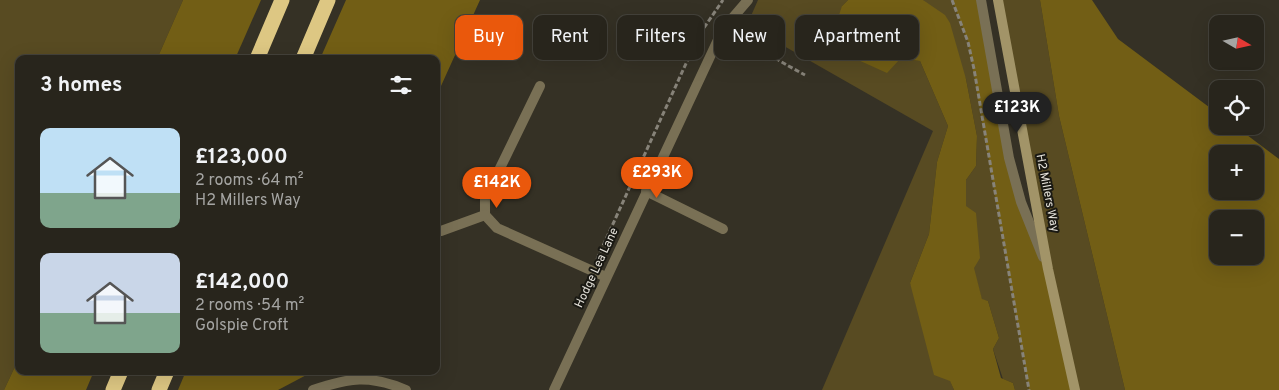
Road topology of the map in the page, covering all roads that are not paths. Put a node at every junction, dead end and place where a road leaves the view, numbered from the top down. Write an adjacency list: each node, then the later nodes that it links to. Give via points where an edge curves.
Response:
1 (282, 0): 6 (highway)
2 (328, 0): 7 (highway)
3 (748, 0): 9 (street, Hodge Lea Lane, via 723,29)
4 (981, 0): 13 (street, via 1009,158 1021,202)
5 (998, 0): 13 (street, H2 Millers Way)
6 (259, 55)
7 (305, 55)
8 (540, 86): 10 (street, via 485,199)
9 (646, 191): 11 (street); 14 (street, Hodge Lea Lane)
10 (485, 215): 12 (street); 14 (street, via 497,228)
11 (723, 230)
12 (441, 231)
13 (1048, 269): 22 (street, H2 Millers Way)
14 (606, 277): 21 (street, Hodge Lea Lane)
15 (119, 375): 17 (highway)
16 (165, 375): 18 (highway)
17 (113, 390)
18 (159, 390)
19 (313, 390): 20 (street, via 342,381 372,379)
20 (406, 390)
21 (554, 390)
22 (1075, 390)

